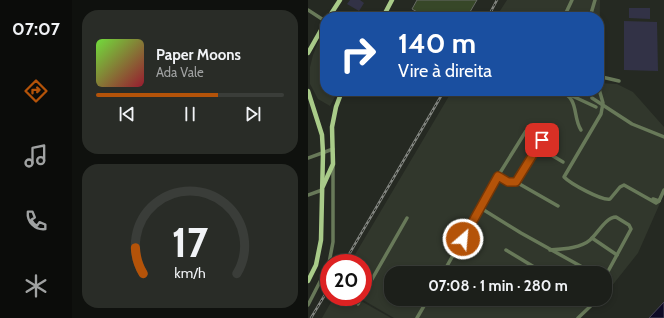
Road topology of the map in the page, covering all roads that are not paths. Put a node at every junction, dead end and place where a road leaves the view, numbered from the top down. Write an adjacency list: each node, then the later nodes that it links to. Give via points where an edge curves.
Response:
1 (340, 0): 6 (main road)
2 (392, 0): 7 (main road)
3 (572, 0): 8 (street)
4 (595, 0): 9 (street)
5 (308, 10): 10 (street)
6 (334, 12)
7 (386, 12)
8 (566, 12)
9 (591, 12)
10 (320, 18)
11 (320, 31): 12 (main road)
12 (308, 53)
13 (604, 77): 14 (street)
14 (619, 81)
15 (308, 91): 29 (main road, via 322,135)
16 (341, 96): 28 (main road, via 334,118)
17 (569, 96): 24 (street, via 575,106)
18 (573, 96): 21 (street)
19 (601, 96): 22 (street)
20 (592, 98): 22 (street)
21 (596, 107)
22 (603, 107): 26 (street, via 632,124); 40 (street, via 564,177 583,190 606,200 624,185 656,203)
23 (549, 129): 27 (street)
24 (581, 130)
25 (526, 131): 34 (street)
26 (664, 138)
27 (538, 147): 32 (street); 35 (street)
28 (333, 149): 29 (street); 33 (main road)
29 (323, 153): 30 (street); 31 (main road)
30 (308, 158)
31 (322, 161): 33 (main road, via 329,165); 36 (main road)
32 (563, 162)
33 (333, 164): 36 (main road); 47 (street)
34 (498, 176): 35 (street, via 508,182); 42 (street)
35 (516, 182): 41 (street)
36 (322, 189): 38 (street); 54 (main road, via 319,252)
37 (664, 190): 40 (street)
38 (308, 195)
39 (653, 199): 40 (street)
40 (659, 201)
41 (558, 206)
42 (479, 207): 46 (street); 49 (street)
43 (407, 218): 53 (street)
44 (592, 238): 46 (street, via 575,246); 48 (street); 48 (street, via 613,217 629,225 630,231)
45 (506, 250): 50 (street)
46 (550, 250): 51 (street)
47 (330, 254)
48 (617, 255): 52 (street)
49 (448, 266)
50 (532, 266)
51 (579, 266)
52 (611, 266)
53 (372, 279)
54 (308, 281)
55 (320, 281): 56 (street)
56 (308, 305)
57 (424, 306): 59 (street)
58 (592, 306): 60 (street)
59 (417, 318)
60 (578, 318)

